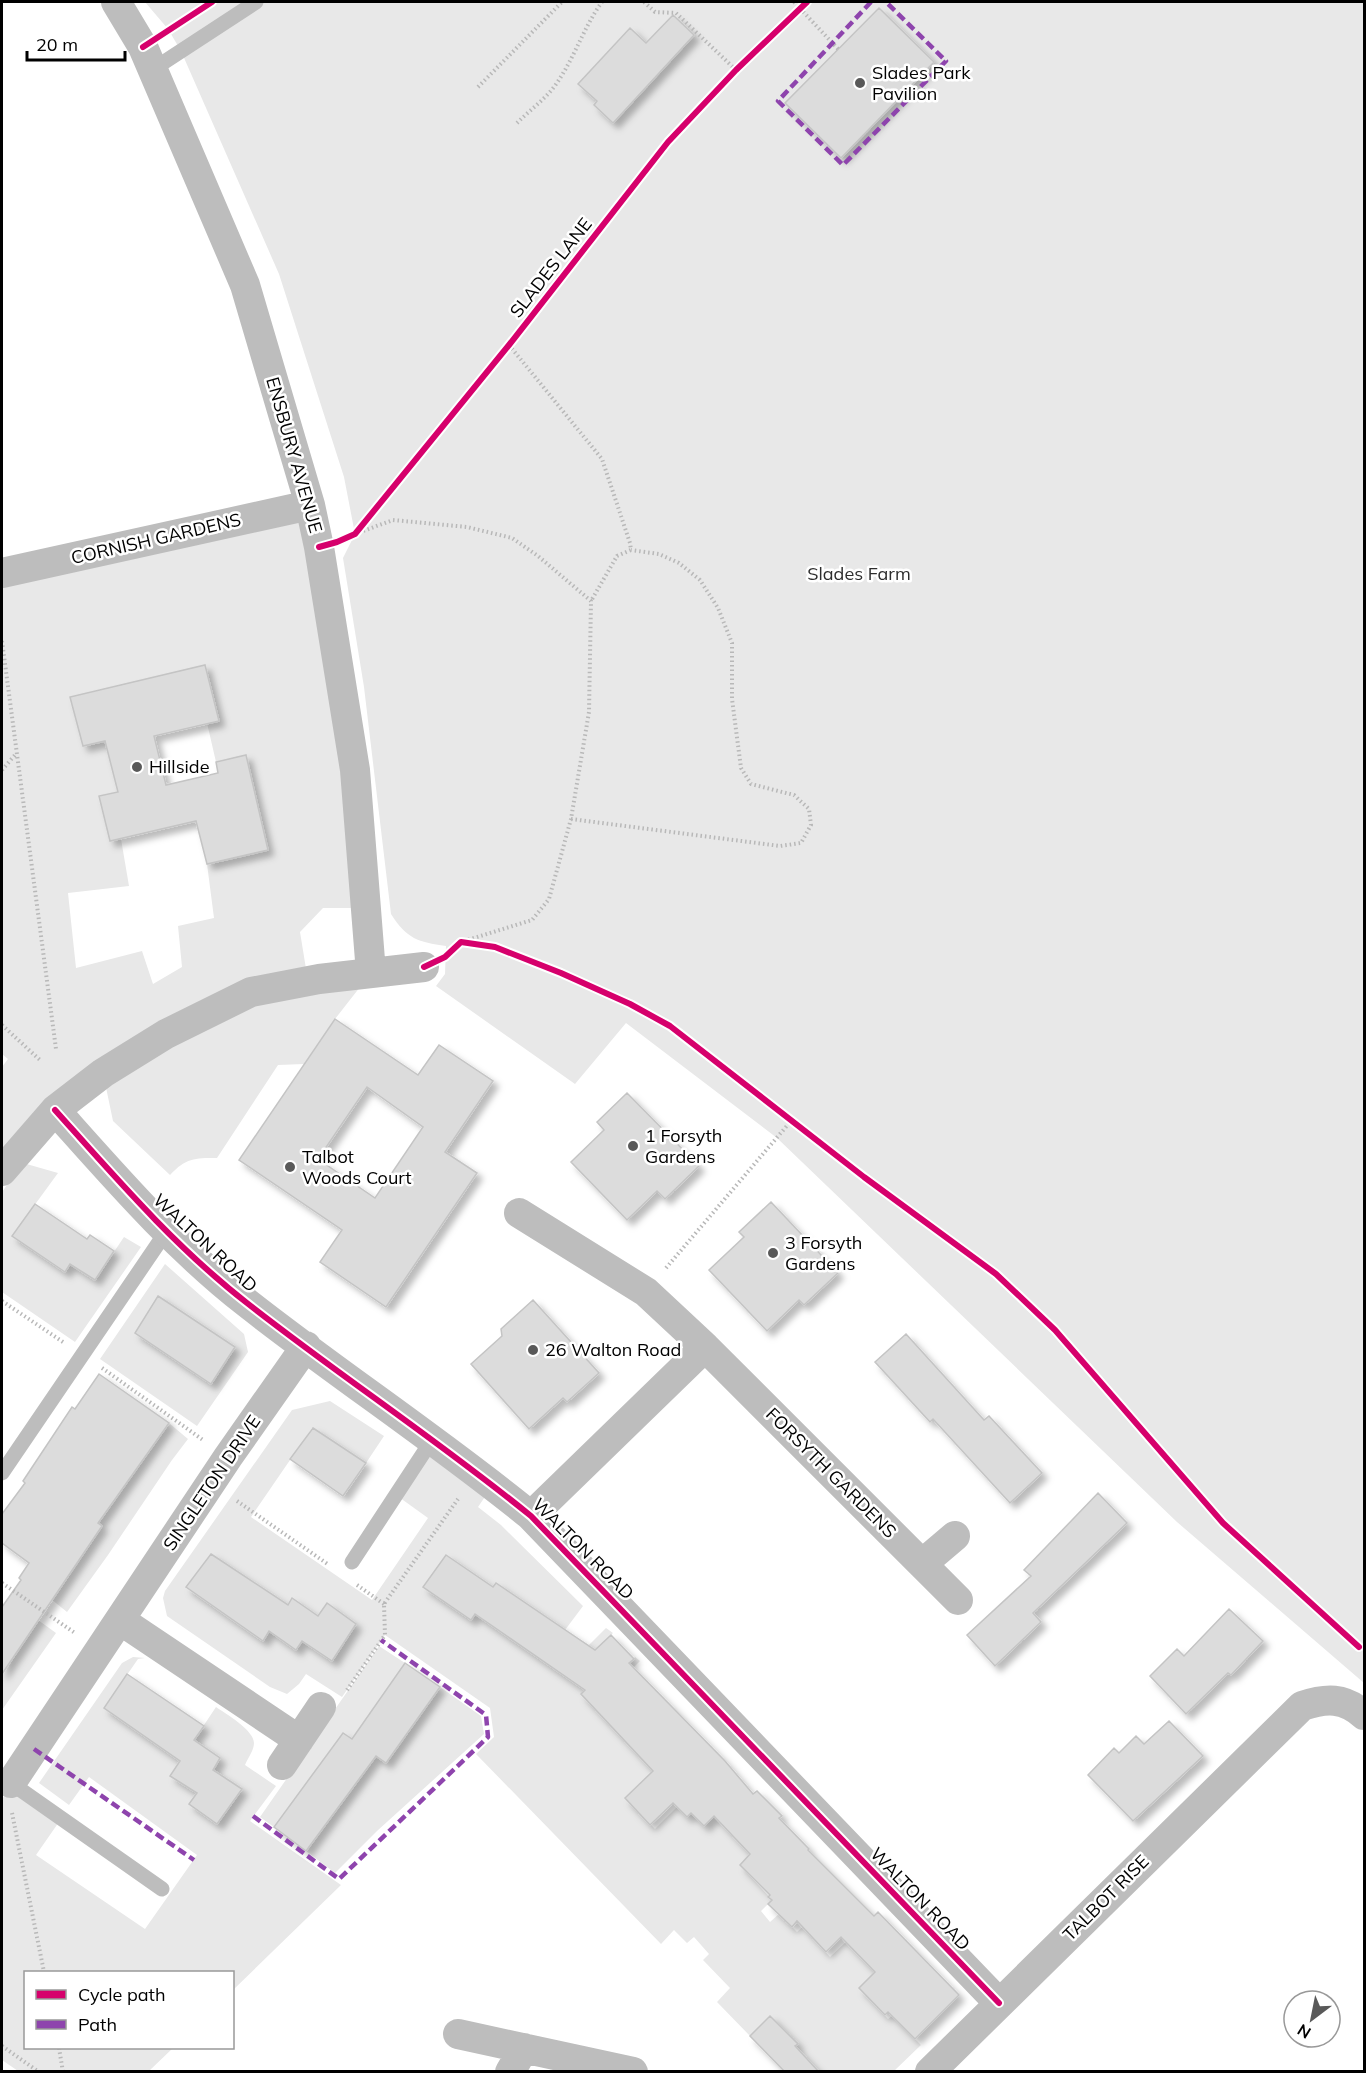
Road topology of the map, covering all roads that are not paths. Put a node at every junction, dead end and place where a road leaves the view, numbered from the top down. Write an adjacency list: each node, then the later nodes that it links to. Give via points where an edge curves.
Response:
1 (116, 2): 3 (street, ENSBURY AVENUE)
2 (256, 2): 3 (lane)
3 (152, 70): 4 (street, ENSBURY AVENUE, via 245,285)
4 (310, 505): 5 (street, CORNISH GARDENS); 7 (street, ENSBURY AVENUE, via 355,770)
5 (2, 573)
6 (424, 967): 7 (street)
7 (371, 973): 8 (street, via 251,992 103,1072)
8 (54, 1110): 9 (street); 11 (street, WALTON ROAD)
9 (2, 1171)
10 (519, 1213): 13 (street, FORSYTH GARDENS, via 646,1292)
11 (166, 1232): 12 (street, WALTON ROAD, via 246,1302); 15 (lane)
12 (306, 1346): 14 (street, WALTON ROAD); 21 (street, SINGLETON DRIVE)
13 (705, 1347): 16 (street); 19 (street, FORSYTH GARDENS)
14 (432, 1440): 16 (street, WALTON ROAD); 18 (lane)
15 (2, 1473)
16 (531, 1516): 28 (street, WALTON ROAD)
17 (955, 1536): 19 (street)
18 (352, 1562)
19 (922, 1564): 20 (street, FORSYTH GARDENS)
20 (958, 1600)
21 (120, 1620): 24 (street); 26 (street, SINGLETON DRIVE)
22 (321, 1707): 24 (street)
23 (1365, 1715): 28 (street, TALBOT RISE, via 1339,1701 1323,1699 1302,1706)
24 (299, 1740): 25 (street)
25 (282, 1765)
26 (11, 1783): 27 (lane)
27 (162, 1889)
28 (999, 2003): 32 (street, TALBOT RISE)
29 (458, 2034): 30 (street)
30 (517, 2060): 31 (street)
31 (633, 2072)
32 (930, 2072)

